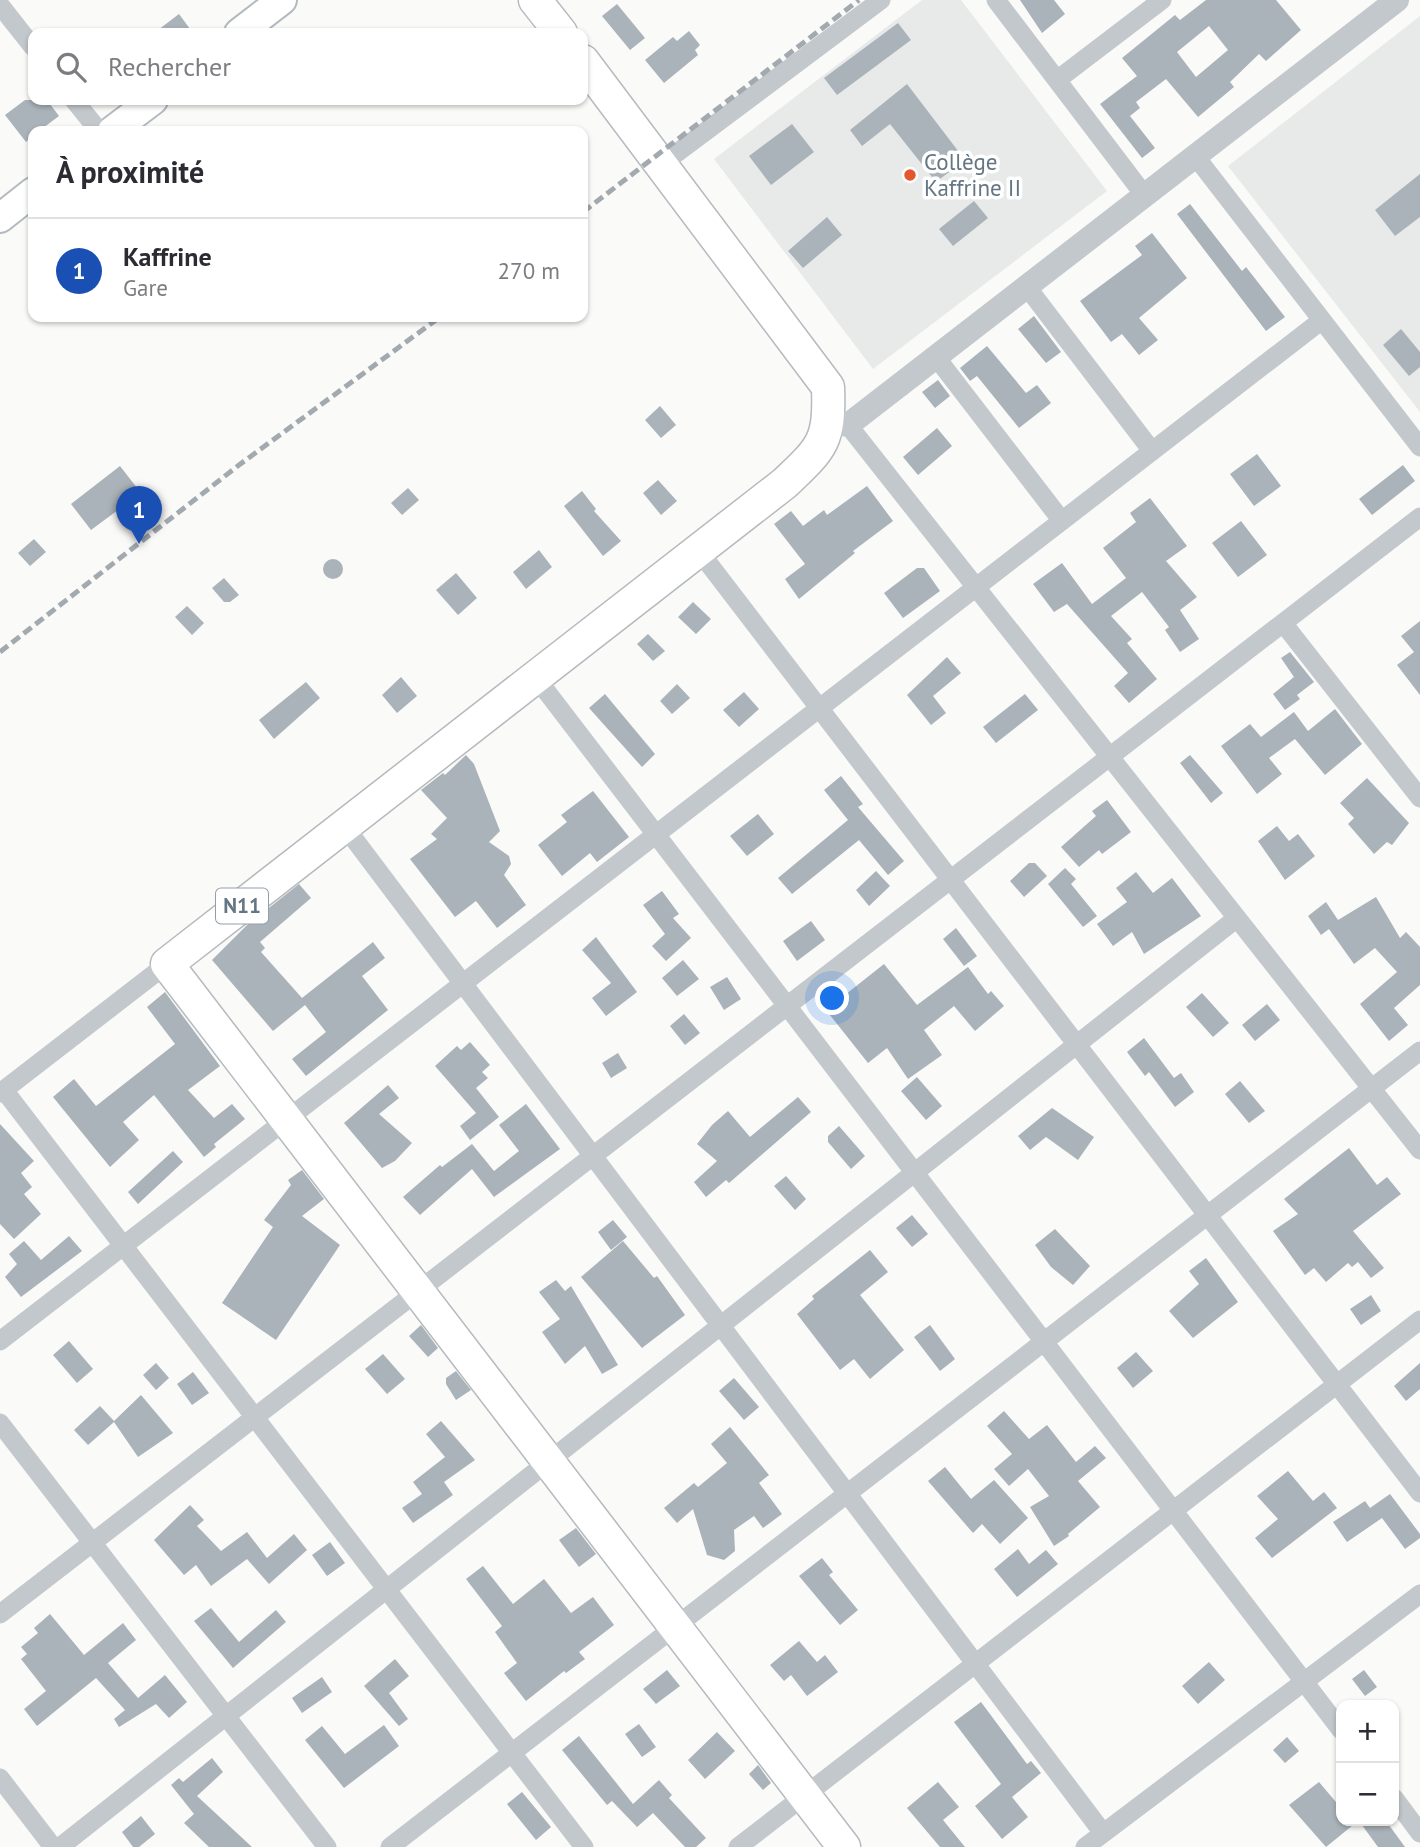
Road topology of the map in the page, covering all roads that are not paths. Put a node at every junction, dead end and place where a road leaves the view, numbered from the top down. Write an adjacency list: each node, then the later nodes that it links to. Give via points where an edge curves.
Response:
1 (535, 0): 9 (main road)
2 (881, 0): 18 (street)
3 (996, 0): 12 (street)
4 (1397, 0): 17 (street)
5 (280, 1): 8 (main road)
6 (1149, 4): 12 (street)
7 (0, 5): 10 (street)
8 (245, 28)
9 (557, 28)
10 (28, 41)
11 (588, 68): 18 (main road, N11)
12 (1057, 80): 20 (street)
13 (78, 105): 15 (street)
14 (146, 105): 16 (main road)
15 (95, 126)
16 (119, 126)
17 (1196, 157): 20 (street); 23 (street)
18 (662, 164): 25 (main road, N11, via 828,387)
19 (28, 196): 21 (main road)
20 (1145, 196): 22 (street)
21 (0, 218)
22 (1027, 287): 24 (street); 27 (street)
23 (1322, 320): 26 (street); 27 (street)
24 (936, 357): 25 (street); 29 (street)
25 (838, 424): 30 (main road, N11, via 806,462); 31 (street)
26 (1420, 447)
27 (1152, 451): 29 (street)
28 (1420, 517): 32 (street)
29 (1062, 521): 31 (street)
30 (699, 551): 33 (main road, N11); 34 (street)
31 (976, 587): 34 (street); 35 (street)
32 (1283, 622): 35 (street); 36 (street)
33 (537, 679): 37 (main road, N11); 38 (street)
34 (819, 709): 38 (street); 39 (street)
35 (1110, 757): 39 (street); 40 (street)
36 (1420, 798)
37 (345, 827): 41 (main road, N11); 42 (street)
38 (656, 834): 42 (street); 43 (street)
39 (950, 880): 43 (street); 44 (street)
40 (1237, 918): 44 (street); 46 (street)
41 (167, 964): 47 (street); 48 (main road)
42 (463, 984): 48 (street); 50 (street)
43 (787, 1006): 50 (street); 51 (street)
44 (1077, 1045): 51 (street); 52 (street)
45 (1420, 1051): 46 (street)
46 (1372, 1088): 49 (street); 52 (street)
47 (2, 1092): 53 (street)
48 (287, 1120): 53 (street); 54 (main road)
49 (1420, 1150)
50 (593, 1156): 54 (street); 56 (street)
51 (915, 1172): 56 (street); 58 (street)
52 (1208, 1216): 58 (street); 59 (street)
53 (123, 1246): 57 (street); 60 (street)
54 (418, 1291): 60 (street); 62 (main road)
55 (1420, 1320): 59 (street)
56 (721, 1326): 62 (street); 64 (street)
57 (0, 1341)
58 (1044, 1342): 64 (street); 65 (street)
59 (1337, 1384): 63 (street); 65 (street)
60 (255, 1417): 66 (street); 67 (street)
61 (0, 1423): 66 (street)
62 (548, 1462): 67 (street); 70 (main road)
63 (1420, 1493)
64 (847, 1494): 70 (street); 71 (street)
65 (1173, 1511): 71 (street); 72 (street)
66 (93, 1543): 69 (street); 73 (street)
67 (386, 1589): 73 (street); 75 (street)
68 (1420, 1594): 72 (street)
69 (0, 1614)
70 (675, 1627): 75 (street); 77 (main road)
71 (975, 1664): 77 (street); 79 (street)
72 (1304, 1682): 74 (street); 79 (street)
73 (226, 1716): 82 (street); 83 (street)
74 (1336, 1724)
75 (512, 1753): 84 (street); 85 (street)
76 (0, 1778): 81 (street)
77 (804, 1796): 86 (street); 87 (main road)
78 (1399, 1805): 80 (street)
79 (1103, 1833): 88 (street)
80 (1420, 1833)
81 (53, 1847)
82 (60, 1847)
83 (327, 1847)
84 (390, 1847)
85 (584, 1847)
86 (738, 1847)
87 (844, 1847)
88 (1085, 1847)

